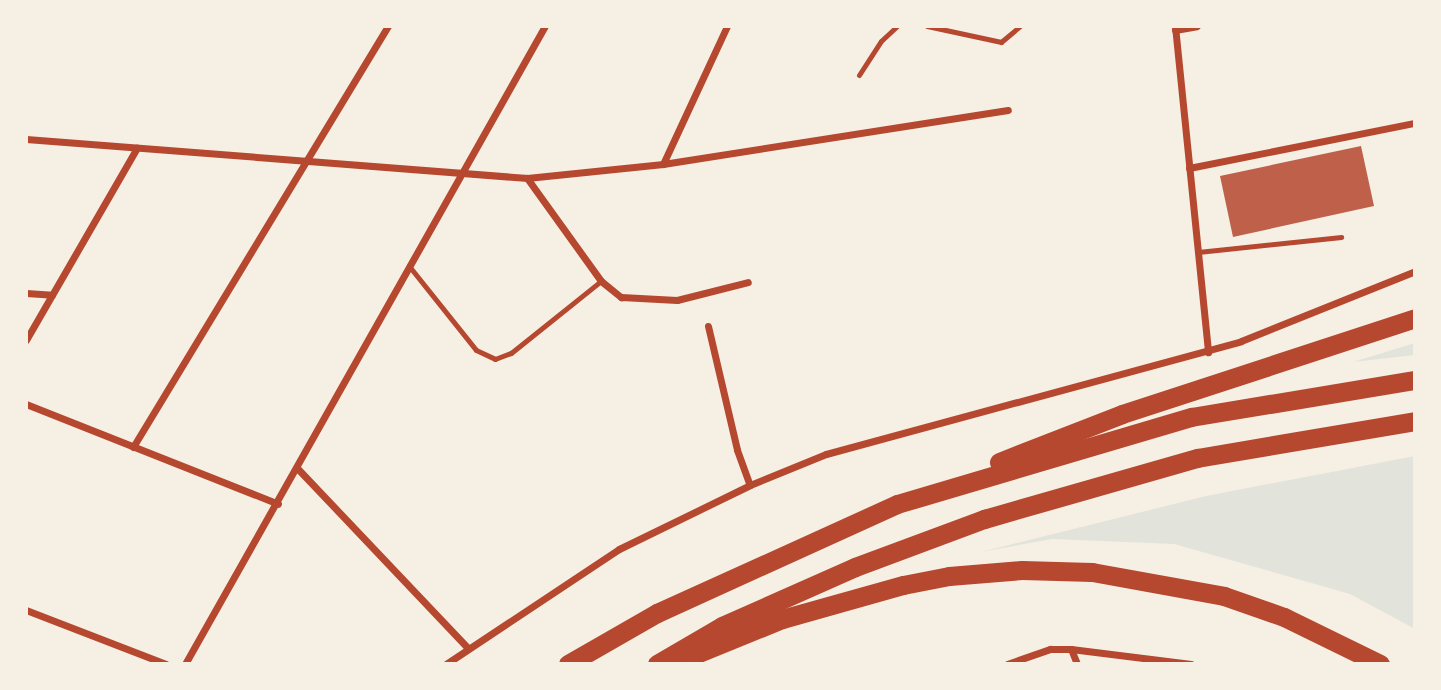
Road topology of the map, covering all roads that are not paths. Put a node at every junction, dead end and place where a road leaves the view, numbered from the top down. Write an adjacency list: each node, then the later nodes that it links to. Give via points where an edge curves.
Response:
1 (388, 26): 14 (street)
2 (545, 26): 17 (street)
3 (727, 26): 15 (street)
4 (897, 26): 9 (lane)
5 (927, 26): 6 (lane, via 1001,42)
6 (1020, 26)
7 (1197, 26): 8 (street)
8 (1175, 28): 16 (street)
9 (859, 75)
10 (1008, 110): 15 (street)
11 (1415, 123): 16 (street)
12 (26, 139): 13 (street)
13 (137, 148): 14 (street); 26 (street)
14 (309, 163): 17 (street); 34 (street)
15 (663, 164): 18 (street)
16 (1189, 169): 20 (street)
17 (459, 175): 18 (street); 21 (street)
18 (527, 178): 23 (street)
19 (1341, 237): 20 (lane)
20 (1198, 252): 30 (street)
21 (409, 266): 23 (lane, via 476,350 495,359 511,353); 35 (street)
22 (1415, 271): 30 (street)
23 (601, 281): 24 (street, via 621,297 641,301 677,300)
24 (748, 282)
25 (26, 293): 26 (street)
26 (52, 295): 29 (street)
27 (1415, 318): 38 (highway, via 1122,414)
28 (708, 326): 36 (street)
29 (26, 340)
30 (1208, 352): 36 (street, via 826,454)
31 (1415, 380): 38 (highway, via 1191,417)
32 (26, 404): 34 (street)
33 (1415, 421): 46 (highway, via 1197,458 984,519 855,567 722,626)
34 (133, 447): 37 (street)
35 (298, 469): 37 (street); 40 (street)
36 (750, 485): 40 (street, via 619,549)
37 (278, 504): 43 (street)
38 (897, 504): 45 (highway, via 670,607)
39 (26, 610): 42 (street)
40 (467, 647): 44 (street)
41 (1071, 649): 48 (street, via 1050,649); 49 (street); 50 (street)
42 (166, 664)
43 (185, 664)
44 (446, 664)
45 (568, 664)
46 (657, 664)
47 (674, 664): 51 (highway, via 782,619 903,585 1022,570 1092,572 1224,596 1284,617)
48 (1007, 664)
49 (1077, 664)
50 (1191, 664)
51 (1380, 664)

